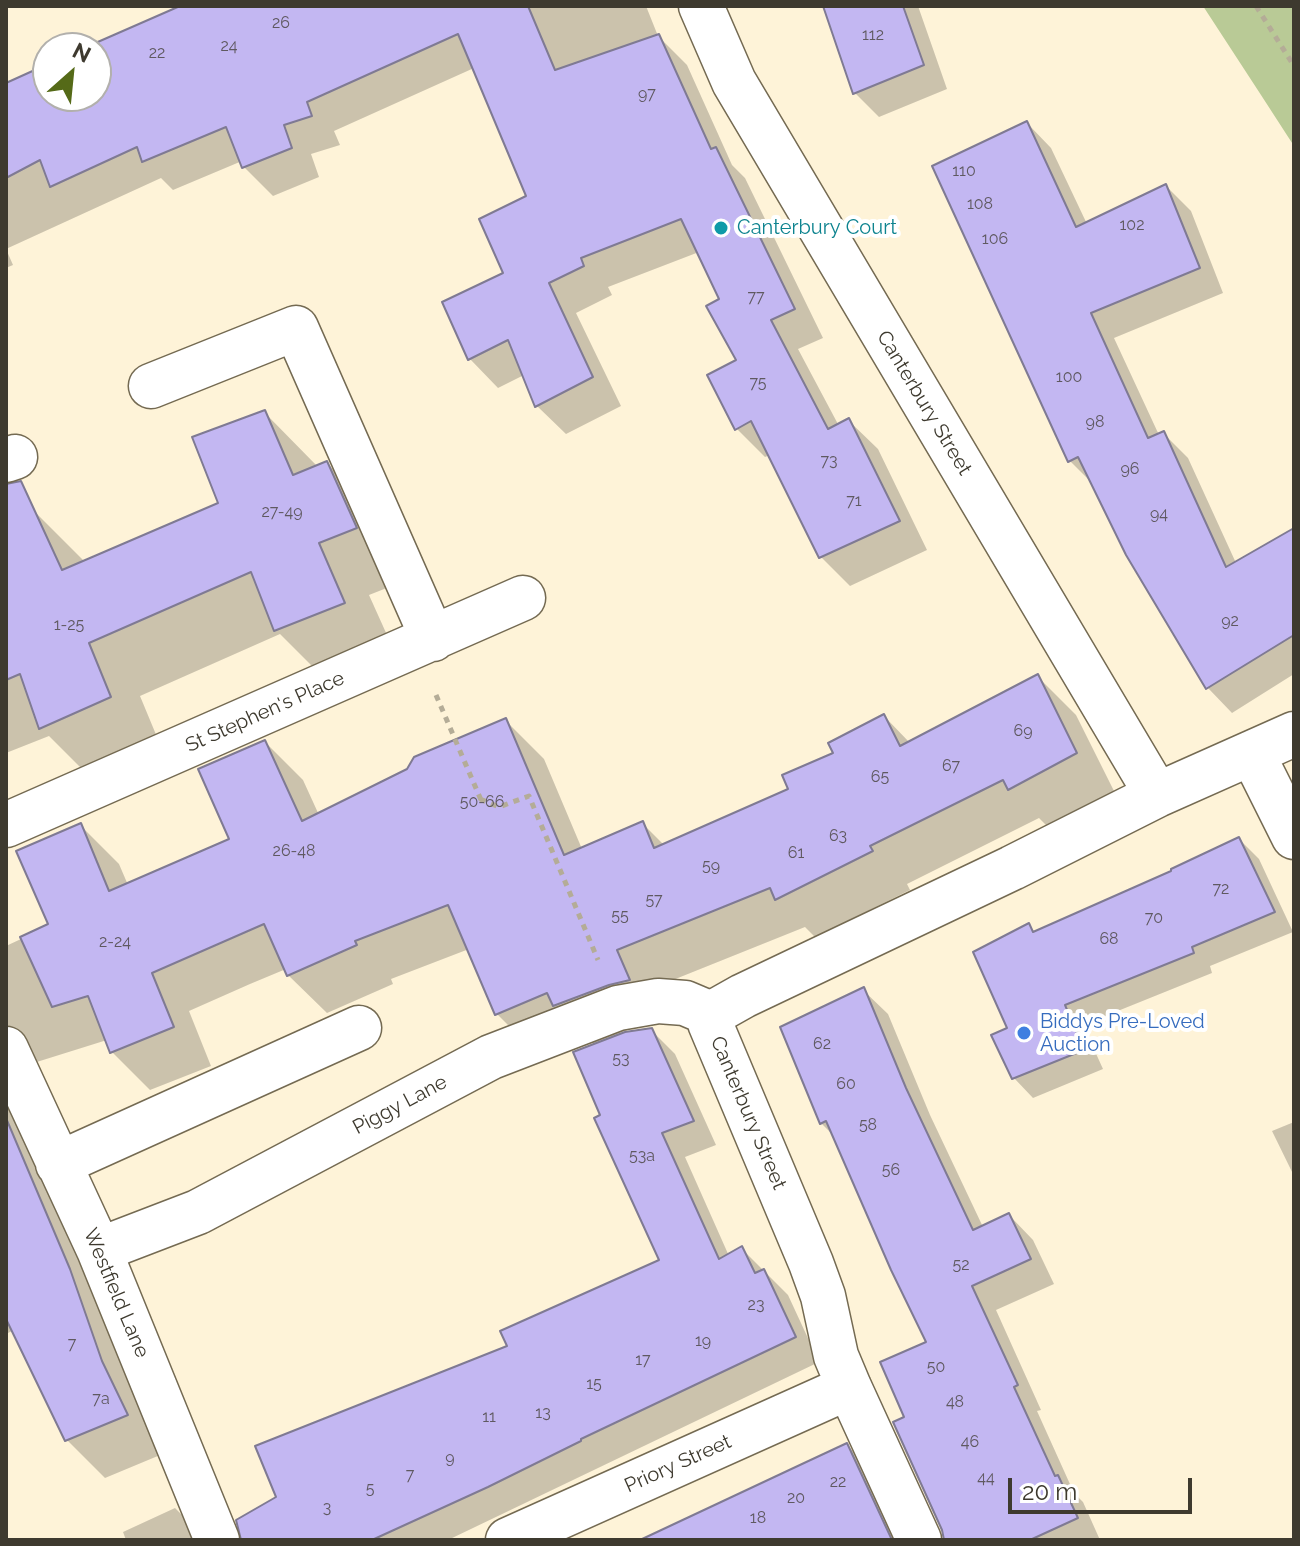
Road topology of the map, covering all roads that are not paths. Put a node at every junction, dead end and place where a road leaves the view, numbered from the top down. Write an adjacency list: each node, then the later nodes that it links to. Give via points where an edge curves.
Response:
1 (701, 6): 7 (street, Canterbury Street, via 734,82)
2 (151, 386): 4 (street, via 296,328)
3 (523, 598): 4 (street, St Stephen's Place)
4 (424, 643): 8 (street, St Stephen's Place)
5 (1294, 734): 6 (street, Canterbury Street)
6 (1252, 753): 7 (street, Canterbury Street); 9 (street)
7 (1157, 795): 10 (street, Canterbury Street)
8 (9, 817)
9 (1294, 837)
10 (711, 1014): 14 (street, Piggy Lane, via 685,1003 658,1001 618,1008 491,1057 198,1212); 15 (street, Canterbury Street, via 710,1023 811,1263)
11 (359, 1028): 13 (street)
12 (6, 1049): 13 (street, Westfield Lane)
13 (58, 1164): 14 (street, Westfield Lane)
14 (99, 1250): 16 (street, Westfield Lane)
15 (849, 1387): 17 (street, Priory Street); 18 (street, Canterbury Street)
16 (217, 1540)
17 (508, 1540)
18 (919, 1540)

